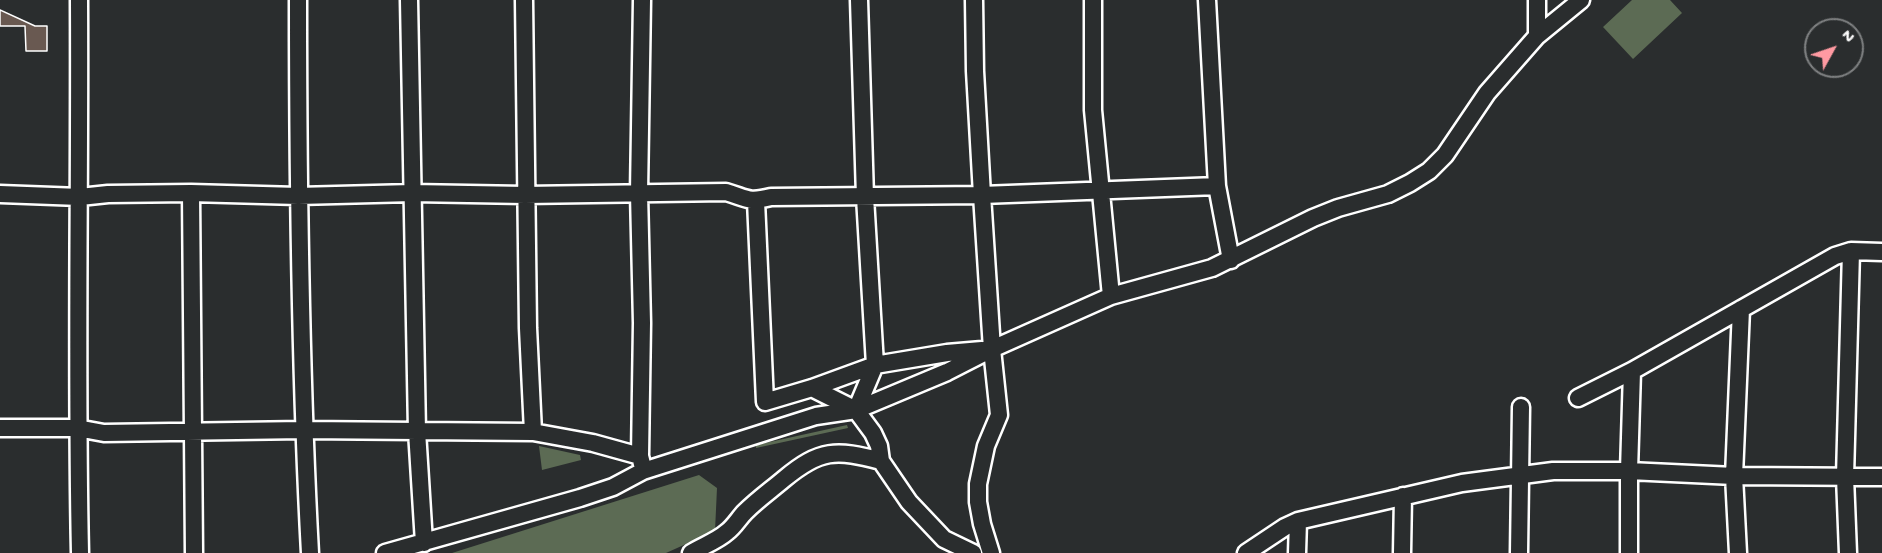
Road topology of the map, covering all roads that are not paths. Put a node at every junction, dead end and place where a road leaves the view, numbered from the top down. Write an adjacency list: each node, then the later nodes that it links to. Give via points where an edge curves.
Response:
1 (79, 0): 22 (street)
2 (298, 0): 21 (street)
3 (409, 0): 16 (street)
4 (524, 0): 19 (street)
5 (642, 0): 17 (street)
6 (859, 0): 23 (street)
7 (974, 0): 20 (street)
8 (1093, 0): 14 (street, via 1093,110)
9 (1207, 0): 13 (street)
10 (1537, 0): 12 (street)
11 (1581, 0): 12 (street)
12 (1537, 36): 27 (street, via 1487,93 1430,171 1388,194 1313,218)
13 (1217, 186): 14 (street); 27 (street)
14 (1101, 191): 20 (street); 28 (street)
15 (191, 193): 21 (street); 22 (street); 41 (street)
16 (412, 193): 19 (street); 21 (street); 40 (street)
17 (639, 193): 19 (street); 24 (street, via 726,192); 44 (street)
18 (0, 194): 22 (street)
19 (525, 195): 42 (street)
20 (982, 195): 23 (street); 30 (street)
21 (298, 196): 39 (street)
22 (80, 197): 38 (street)
23 (865, 197): 24 (street, via 771,197); 31 (street)
24 (756, 201): 33 (street, via 765,402)
25 (1851, 251): 26 (street); 29 (street, via 1835,256); 48 (street)
26 (1882, 252)
27 (1232, 260): 28 (street)
28 (1111, 296): 30 (street)
29 (1741, 309): 32 (street); 47 (street)
30 (992, 349): 31 (street); 36 (street); 59 (street, via 999,416 986,446 978,484 982,524)
31 (875, 364): 33 (street); 36 (street)
32 (1632, 371): 34 (street); 45 (street)
33 (812, 388): 36 (street)
34 (1578, 398)
35 (1521, 407): 46 (street)
36 (856, 410): 43 (street, via 873,433); 44 (street)
37 (0, 428): 38 (street)
38 (77, 428): 41 (street, via 104,433); 53 (street)
39 (303, 430): 40 (street); 41 (street); 55 (street)
40 (417, 431): 42 (street); 52 (street)
41 (192, 432): 54 (street)
42 (533, 432): 44 (street, via 593,443)
43 (881, 461): 57 (street, via 852,453 814,458 767,492 727,532); 58 (street, via 927,523 944,539)
44 (642, 463): 52 (street, via 613,487)
45 (1629, 471): 46 (street); 47 (street); 64 (street)
46 (1521, 475): 50 (street); 63 (street)
47 (1734, 476): 48 (street); 65 (street)
48 (1845, 477): 49 (street); 66 (street)
49 (1882, 477)
50 (1403, 496): 51 (street); 62 (street)
51 (1298, 521): 60 (street); 61 (street)
52 (424, 543): 56 (street)
53 (80, 553)
54 (194, 553)
55 (310, 553)
56 (385, 553)
57 (691, 553)
58 (973, 553)
59 (991, 553)
60 (1246, 553)
61 (1297, 553)
62 (1402, 553)
63 (1519, 553)
64 (1629, 553)
65 (1738, 553)
66 (1848, 553)

